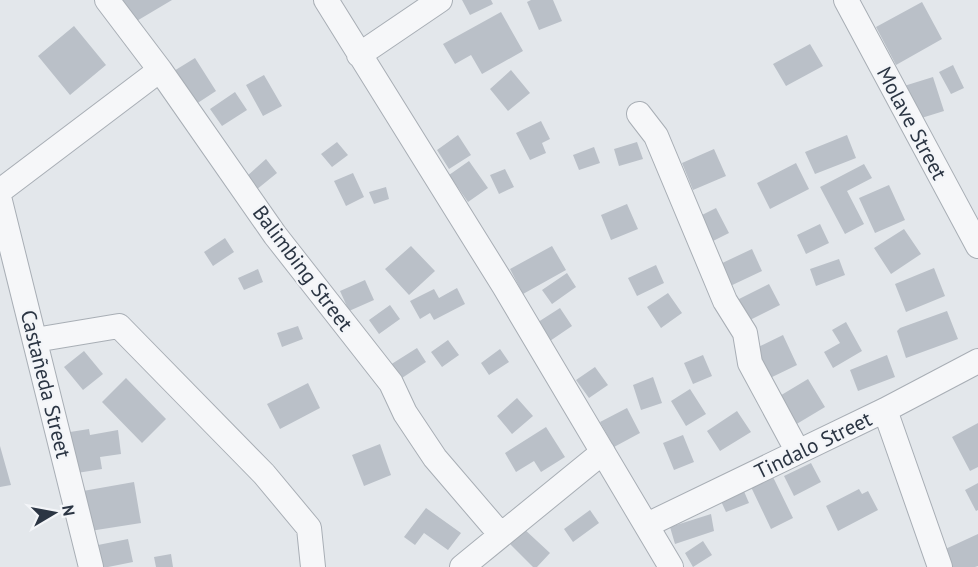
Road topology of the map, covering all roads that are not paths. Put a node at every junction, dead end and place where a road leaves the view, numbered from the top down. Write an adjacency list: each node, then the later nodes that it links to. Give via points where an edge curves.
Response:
1 (107, 0): 6 (street, Balimbing Street)
2 (326, 0): 5 (street)
3 (440, 0): 5 (street)
4 (846, 0): 10 (street, Molave Street)
5 (359, 55): 14 (street)
6 (160, 70): 8 (street); 17 (street, Balimbing Street, via 275,235 391,383 405,413 435,458)
7 (639, 114): 15 (street, via 656,136 725,301 745,333 750,363)
8 (0, 191)
9 (0, 201): 11 (street, Castañeda Street)
10 (978, 246)
11 (35, 340): 18 (street, Castañeda Street); 19 (street, via 119,326 264,474 309,528)
12 (978, 361): 13 (street, Tindalo Street)
13 (885, 410): 15 (street, Tindalo Street); 22 (street)
14 (603, 452): 16 (street); 17 (street)
15 (798, 452): 16 (street, Tindalo Street)
16 (647, 525): 21 (street)
17 (501, 535): 20 (street)
18 (91, 567)
19 (313, 567)
20 (462, 567)
21 (671, 567)
22 (940, 567)

